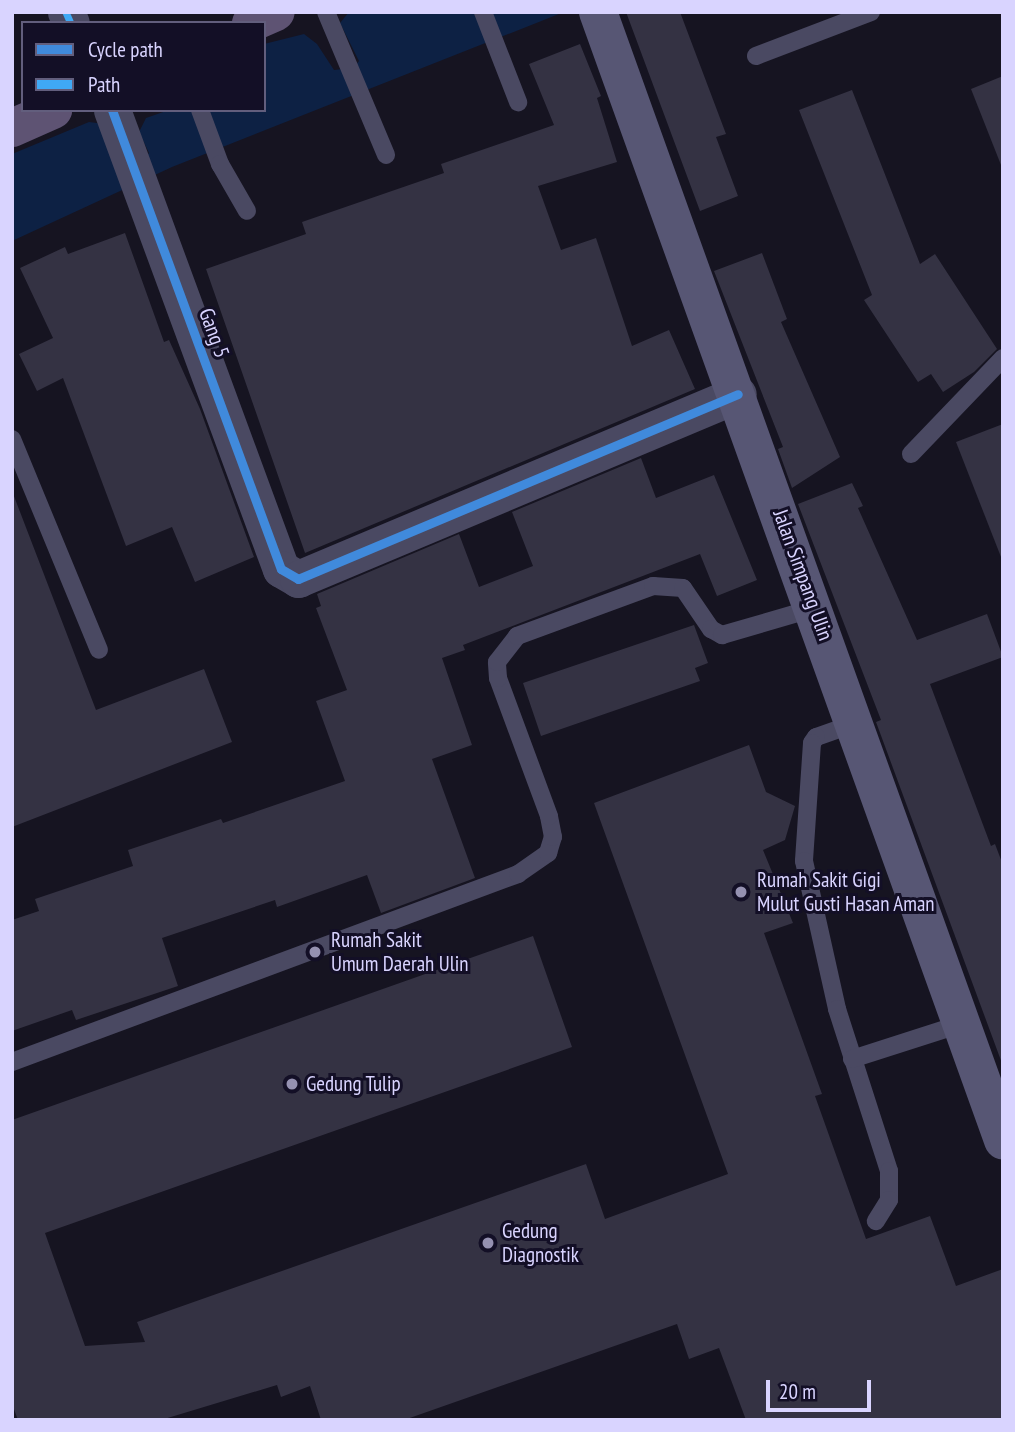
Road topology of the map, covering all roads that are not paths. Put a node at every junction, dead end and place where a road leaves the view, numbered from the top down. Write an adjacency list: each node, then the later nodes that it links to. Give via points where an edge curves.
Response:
1 (276, 12): 7 (main road)
2 (326, 12): 14 (lane)
3 (483, 12): 9 (lane)
4 (598, 12): 17 (main road, Jalan Simpang Ulin)
5 (871, 12): 6 (lane)
6 (830, 20): 8 (lane)
7 (255, 21)
8 (756, 56)
9 (518, 102)
10 (48, 112): 13 (main road)
11 (113, 112): 17 (street, Gang 5, via 281,569 298,579)
12 (201, 112): 15 (lane, via 220,164)
13 (12, 128)
14 (386, 155)
15 (247, 211)
16 (1003, 358): 19 (lane)
17 (738, 394): 20 (main road, Jalan Simpang Ulin)
18 (12, 439): 21 (lane)
19 (911, 454)
20 (814, 608): 22 (main road, Jalan Simpang Ulin); 25 (lane, via 722,635 711,629 682,588 653,586 517,636 496,662 498,678 549,816 553,837 548,853 518,874)
21 (99, 650)
22 (856, 723): 23 (main road, Jalan Simpang Ulin); 24 (lane, via 816,737 812,743 804,861)
23 (961, 1024): 24 (lane); 26 (main road, Jalan Simpang Ulin)
24 (852, 1059): 27 (lane, via 889,1171 889,1200)
25 (12, 1062)
26 (1003, 1140)
27 (876, 1221)

